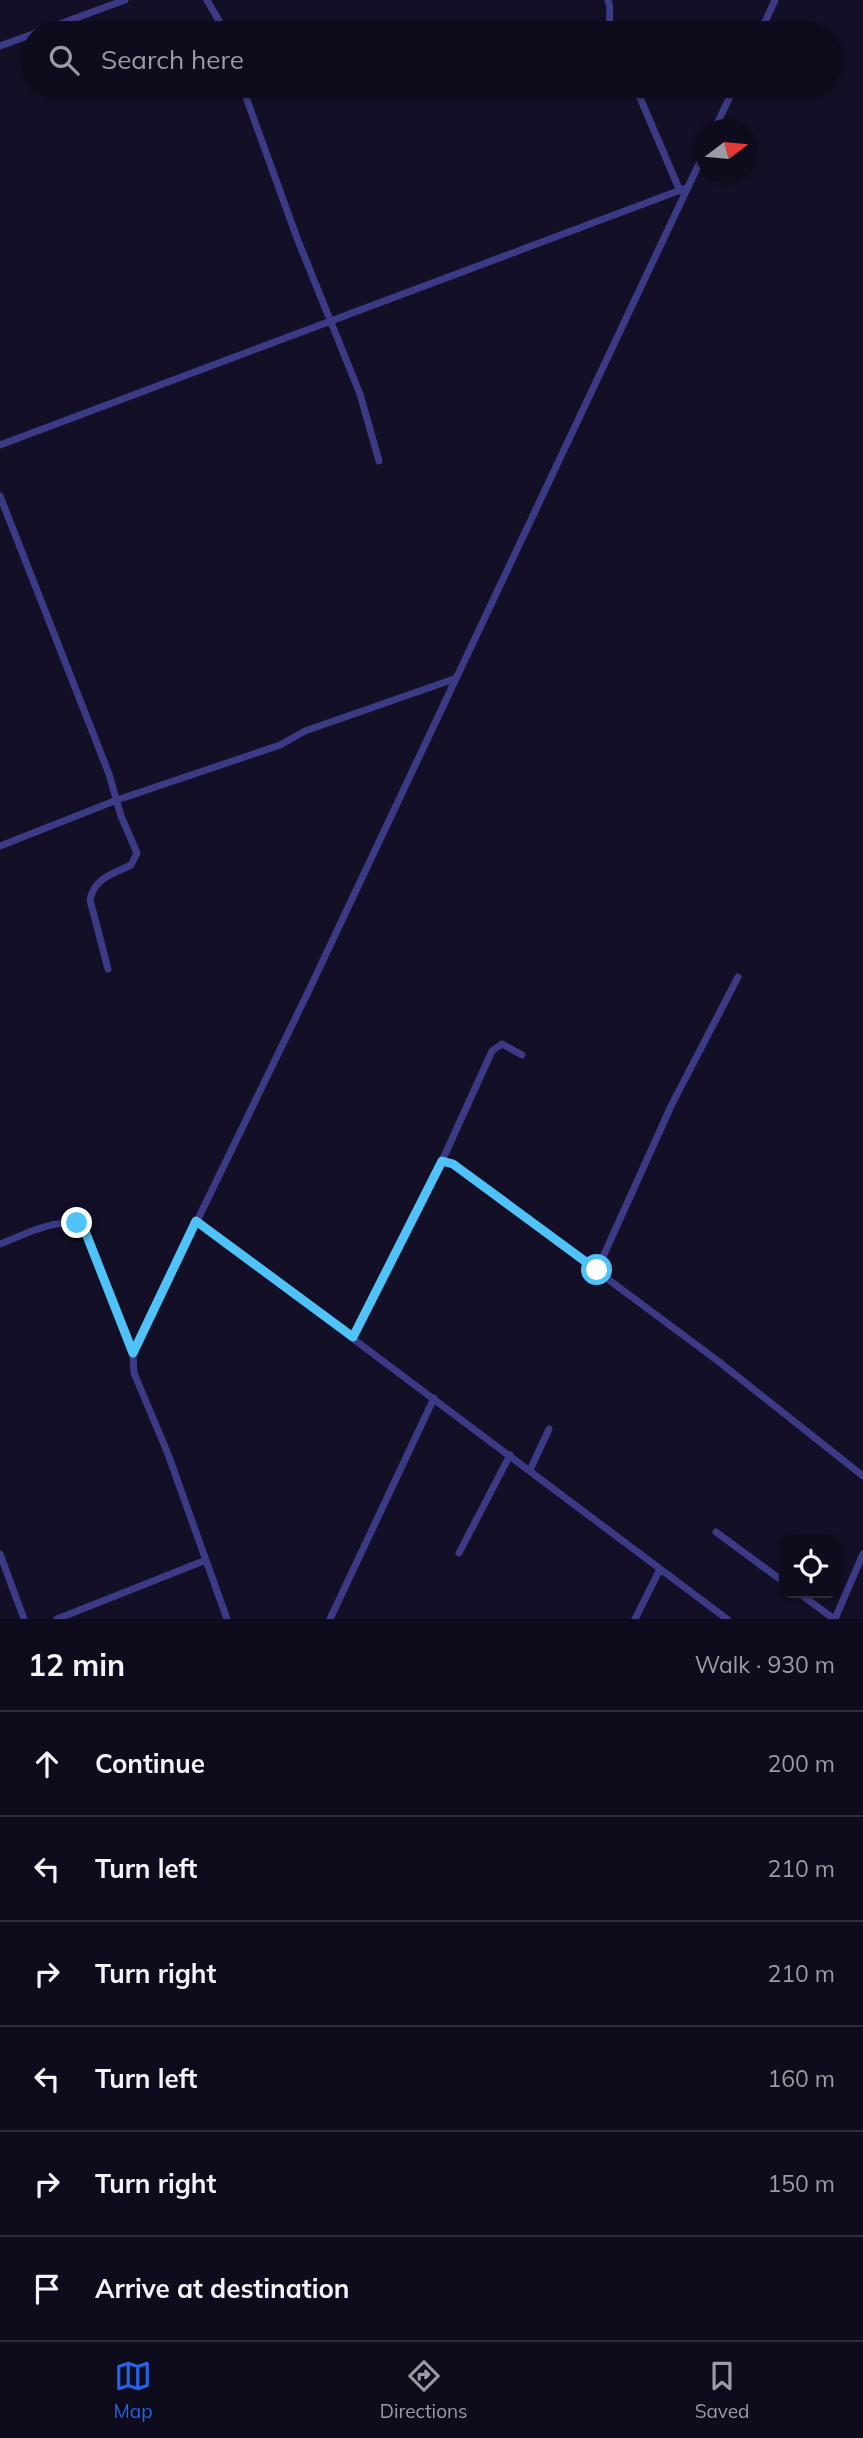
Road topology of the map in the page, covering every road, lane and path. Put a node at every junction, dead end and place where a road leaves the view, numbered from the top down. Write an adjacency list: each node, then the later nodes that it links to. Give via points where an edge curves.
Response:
1 (125, 0): 5 (street)
2 (206, 0): 6 (street)
3 (608, 0): 7 (street)
4 (775, 0): 8 (street)
5 (69, 21)
6 (219, 21)
7 (608, 21)
8 (765, 21)
9 (21, 39): 10 (street)
10 (0, 46)
11 (246, 98): 17 (street)
12 (641, 98): 16 (street)
13 (729, 98): 14 (street)
14 (719, 119)
15 (695, 167): 16 (street)
16 (683, 189): 17 (street); 21 (street)
17 (332, 319): 18 (street); 19 (street)
18 (0, 445)
19 (379, 461)
20 (0, 496): 22 (street)
21 (454, 679): 22 (street); 28 (street)
22 (117, 800): 23 (street); 24 (street, via 137,858 98,882 92,891 90,901)
23 (0, 846)
24 (108, 969)
25 (738, 977): 30 (street, via 672,1104)
26 (522, 1055): 27 (street, via 502,1044 492,1051)
27 (442, 1161): 30 (street, via 453,1164); 31 (street)
28 (196, 1221): 31 (street); 32 (street)
29 (0, 1244): 32 (street, via 65,1222 77,1223 85,1231)
30 (597, 1270): 37 (street)
31 (353, 1337): 33 (street)
32 (133, 1353): 42 (street, via 134,1373)
33 (434, 1398): 35 (street); 50 (street)
34 (549, 1429): 36 (street)
35 (510, 1455): 36 (street); 39 (street)
36 (530, 1470): 43 (street)
37 (863, 1476)
38 (716, 1532): 44 (street)
39 (460, 1553)
40 (0, 1554): 47 (street)
41 (863, 1554): 46 (street)
42 (206, 1560): 48 (street); 49 (street)
43 (660, 1569): 51 (street); 52 (street)
44 (779, 1578)
45 (807, 1598): 46 (street)
46 (837, 1618)
47 (24, 1619)
48 (57, 1619)
49 (226, 1619)
50 (330, 1619)
51 (635, 1619)
52 (727, 1619)

